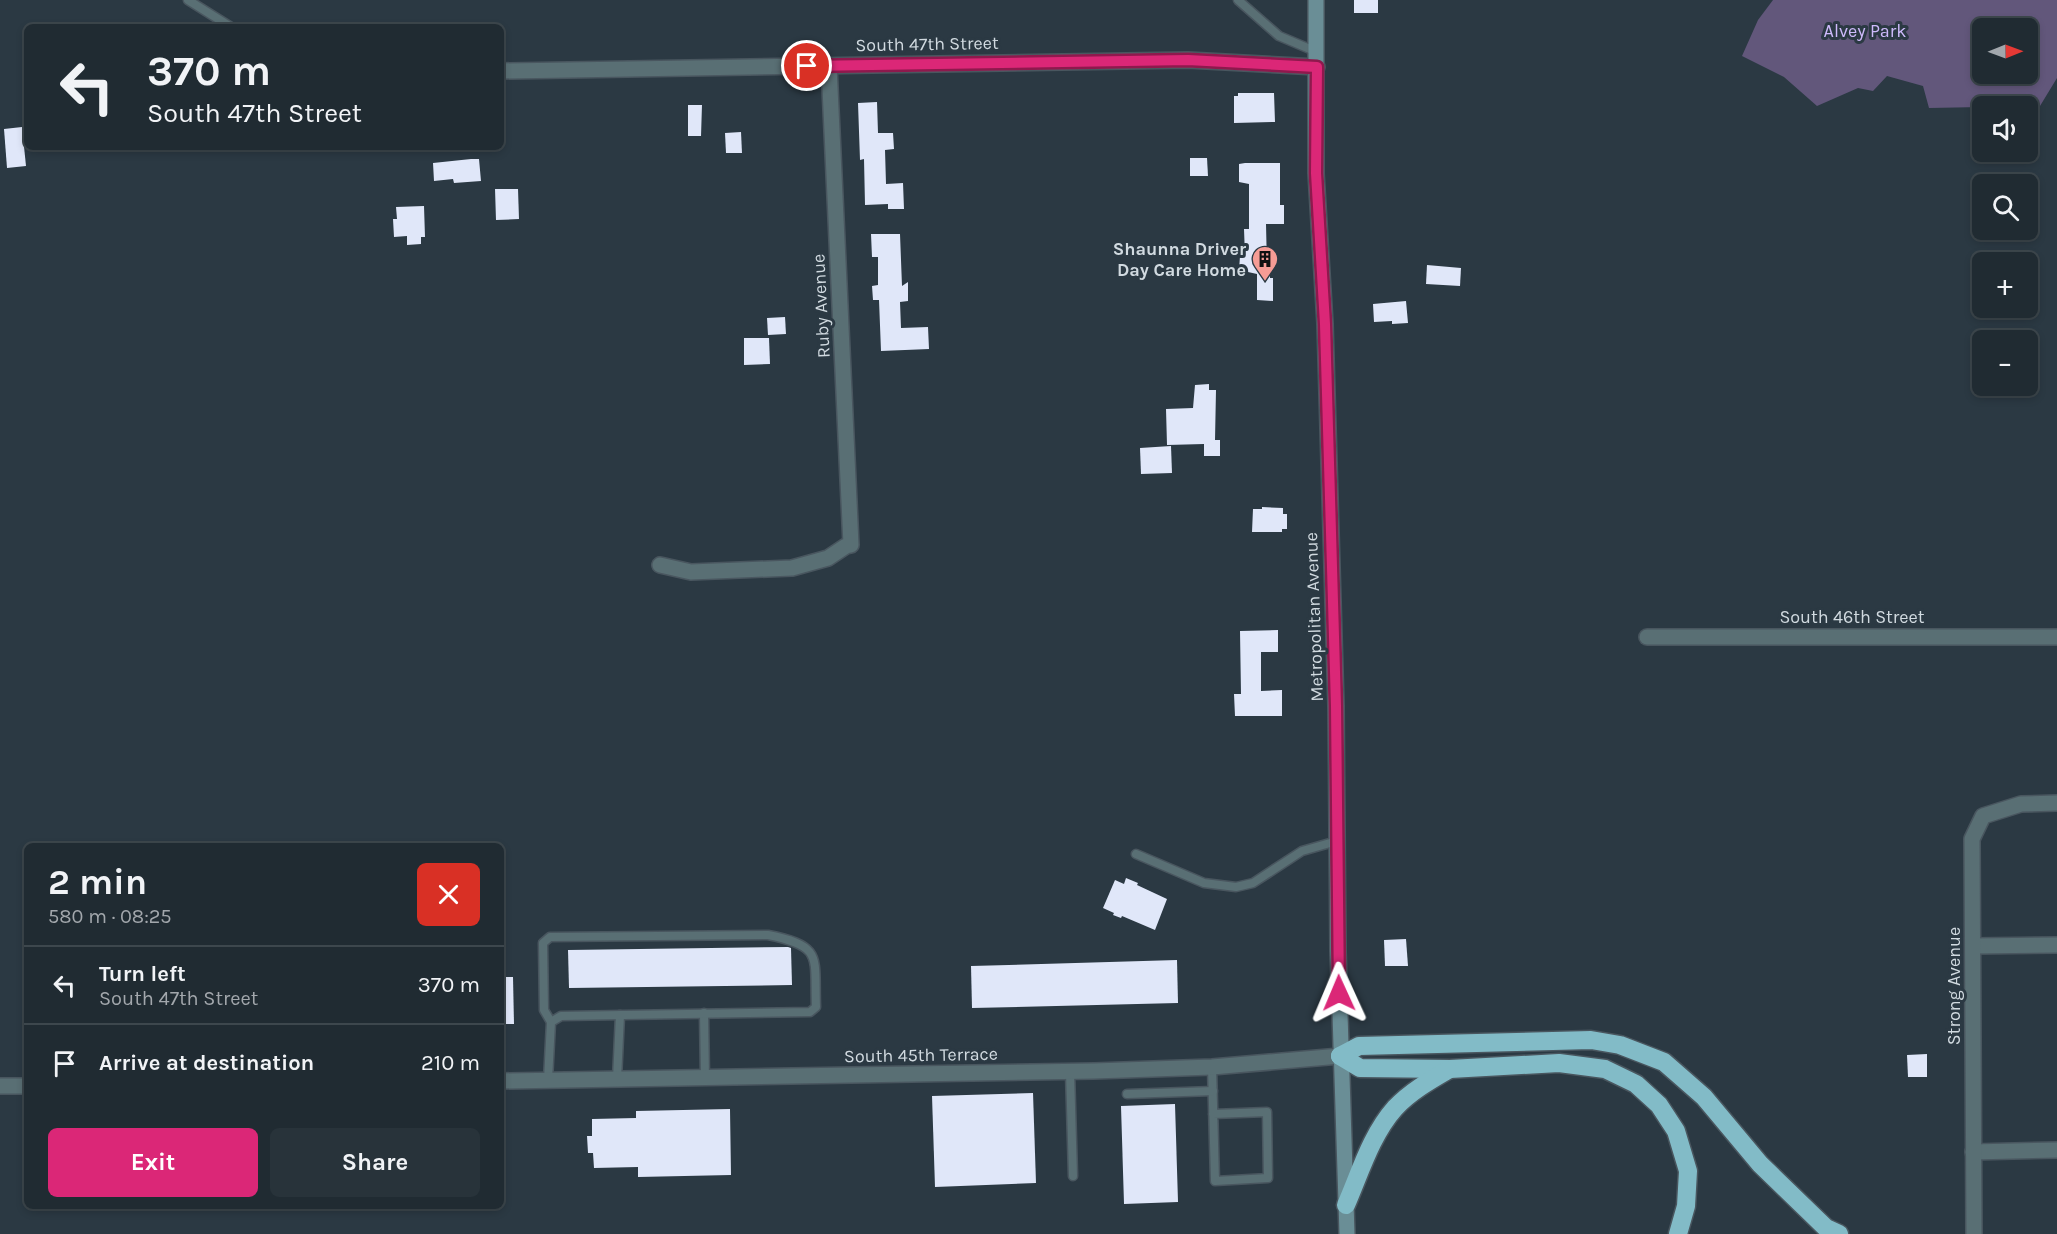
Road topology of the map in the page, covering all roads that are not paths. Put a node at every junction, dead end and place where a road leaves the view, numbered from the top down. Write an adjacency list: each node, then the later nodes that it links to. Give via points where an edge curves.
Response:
1 (188, 0): 4 (lane)
2 (1238, 0): 5 (lane, via 1279,36)
3 (1316, 0): 5 (main road, Metropolitan Avenue)
4 (226, 24)
5 (1317, 60): 6 (street, South 47th Street); 12 (main road, Metropolitan Avenue, via 1316,173 1326,347)
6 (829, 66): 7 (street, South 47th Street); 8 (street, Ruby Avenue, via 851,545 828,558 792,568 691,572)
7 (504, 71)
8 (660, 565)
9 (1647, 637): 10 (street, South 46th Street)
10 (2057, 637)
11 (2057, 803): 15 (street, Strong Avenue, via 2021,804 1983,816 1972,839)
12 (1337, 842): 13 (lane, via 1302,851 1252,883 1236,887 1204,883); 19 (main road, Metropolitan Avenue)
13 (1136, 854)
14 (2057, 945): 15 (street)
15 (1974, 946): 33 (street, Strong Avenue)
16 (704, 1013): 17 (lane); 18 (lane, via 810,1012 816,1007 814,958 808,948 793,940 768,935 550,937 543,943 544,1010); 23 (lane)
17 (620, 1015): 18 (lane, via 561,1016); 24 (lane)
18 (551, 1022): 25 (lane)
19 (1340, 1056): 20 (street, South 45th Terrace); 21 (highway, via 1360,1068); 35 (main road, Metropolitan Avenue); 38 (highway, via 1359,1046 1591,1040 1620,1045 1664,1062 1704,1097 1760,1164 1826,1228)
20 (1212, 1067): 22 (street, South 45th Terrace); 29 (lane)
21 (1450, 1069): 35 (highway, via 1419,1087 1394,1109 1374,1138); 37 (highway, via 1559,1064 1605,1069 1636,1084 1659,1105 1676,1131 1688,1171 1686,1206)
22 (1070, 1072): 23 (street, South 45th Terrace); 34 (lane)
23 (705, 1078): 24 (street, South 45th Terrace)
24 (617, 1079): 25 (street, South 45th Terrace)
25 (548, 1080): 26 (street, South 45th Terrace)
26 (504, 1081)
27 (0, 1086): 28 (street)
28 (24, 1086)
29 (1213, 1091): 30 (lane); 31 (lane)
30 (1127, 1094)
31 (1213, 1114): 31 (lane, via 1215,1181 1268,1178 1267,1112)
32 (2057, 1150): 33 (street)
33 (1973, 1152): 39 (street, Strong Avenue)
34 (1073, 1176)
35 (1346, 1205): 36 (main road, Metropolitan Avenue)
36 (1347, 1234)
37 (1678, 1234)
38 (1839, 1234)
39 (1974, 1234)

